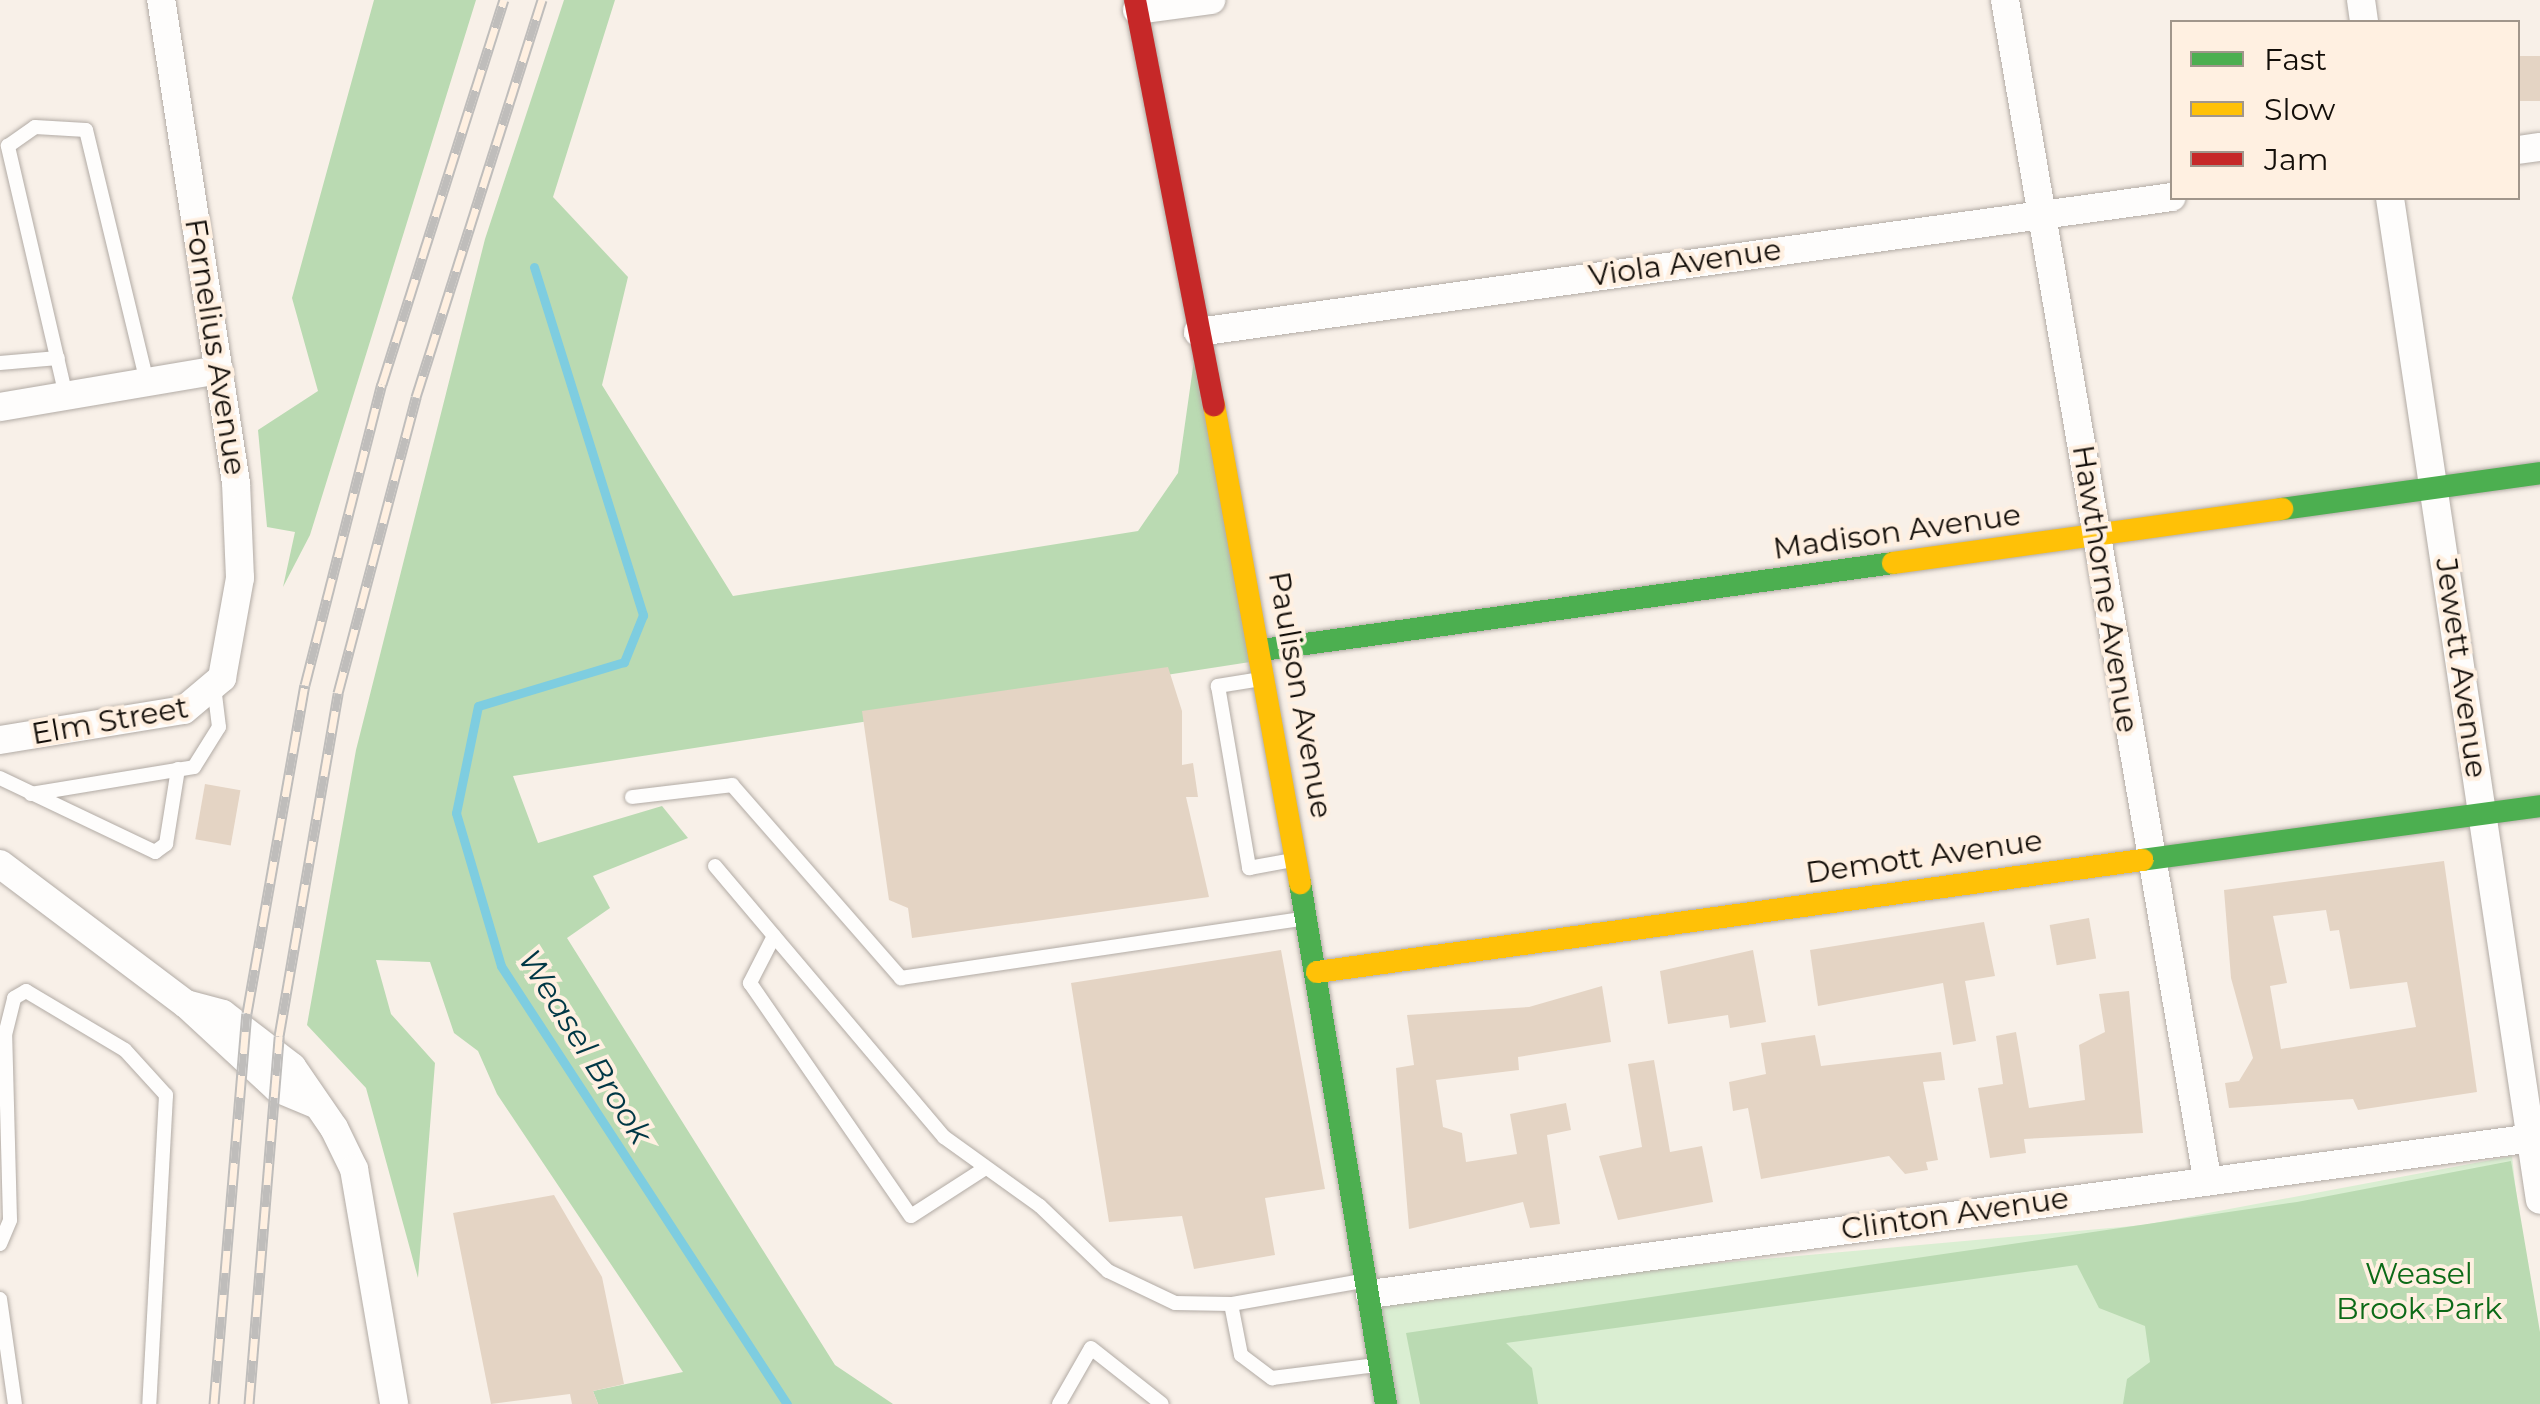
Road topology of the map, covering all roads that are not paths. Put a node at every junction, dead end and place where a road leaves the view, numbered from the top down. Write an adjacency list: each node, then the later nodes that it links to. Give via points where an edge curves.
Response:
1 (1211, 0): 4 (street)
2 (2005, 0): 8 (street, Hawthorne Avenue)
3 (169, 1): 12 (street, Fornelius Avenue)
4 (1136, 5): 9 (street, Paulison Avenue)
5 (6, 171): 10 (lane); 13 (lane, via 8,146 35,127 86,130)
6 (2170, 197): 8 (street, Viola Avenue)
7 (2390, 200): 17 (street, Jewett Avenue)
8 (2042, 213): 9 (street, Viola Avenue); 18 (street, Hawthorne Avenue)
9 (1198, 332): 19 (street, Paulison Avenue)
10 (58, 358): 11 (lane); 14 (lane)
11 (0, 362)
12 (219, 370): 13 (street); 21 (street, Fornelius Avenue, via 241,532)
13 (147, 382): 14 (street)
14 (66, 396): 15 (street)
15 (0, 407)
16 (2540, 474): 17 (street, Madison Avenue)
17 (2436, 488): 18 (street, Madison Avenue); 28 (street, Jewett Avenue)
18 (2096, 535): 19 (street, Madison Avenue); 29 (street, Hawthorne Avenue)
19 (1262, 650): 20 (street, Paulison Avenue)
20 (1266, 678): 30 (street, Paulison Avenue); 30 (lane, via 1218,686 1249,868)
21 (216, 692): 22 (street, Elm Street, via 184,710); 23 (lane, via 214,742 202,761)
22 (0, 740)
23 (178, 770): 25 (lane); 25 (lane, via 166,844 156,852)
24 (0, 778): 25 (lane)
25 (30, 794)
26 (632, 797): 33 (lane, via 732,786 901,978)
27 (2540, 806): 28 (street, Demott Avenue)
28 (2482, 814): 29 (street, Demott Avenue); 36 (street, Jewett Avenue)
29 (2149, 856): 35 (street, Demott Avenue); 38 (street, Hawthorne Avenue)
30 (1299, 860): 33 (street, Paulison Avenue)
31 (0, 864): 47 (street, via 186,1004 222,1014 278,1057 316,1105 354,1169)
32 (715, 866): 34 (lane)
33 (1308, 918): 35 (street, Paulison Avenue)
34 (774, 936): 37 (lane, via 944,1136); 37 (lane, via 750,983 910,1216)
35 (1317, 972): 41 (street, Paulison Avenue)
36 (2535, 1137): 38 (street, Clinton Avenue); 39 (street, Jewett Avenue)
37 (984, 1168): 43 (lane, via 1108,1271 1175,1303)
38 (2208, 1178): 41 (street, Clinton Avenue)
39 (2540, 1200)
40 (0, 1244): 46 (lane, via 10,1220 5,1035 14,998 26,991 125,1050 166,1095)
41 (1369, 1287): 43 (lane); 44 (street, Paulison Avenue)
42 (0, 1299): 45 (lane)
43 (1231, 1304): 44 (lane, via 1241,1355 1272,1378)
44 (1380, 1365): 50 (street, Paulison Avenue)
45 (15, 1404)
46 (150, 1404)
47 (394, 1404)
48 (1059, 1404): 49 (lane, via 1090,1348)
49 (1162, 1404)
50 (1386, 1404)

